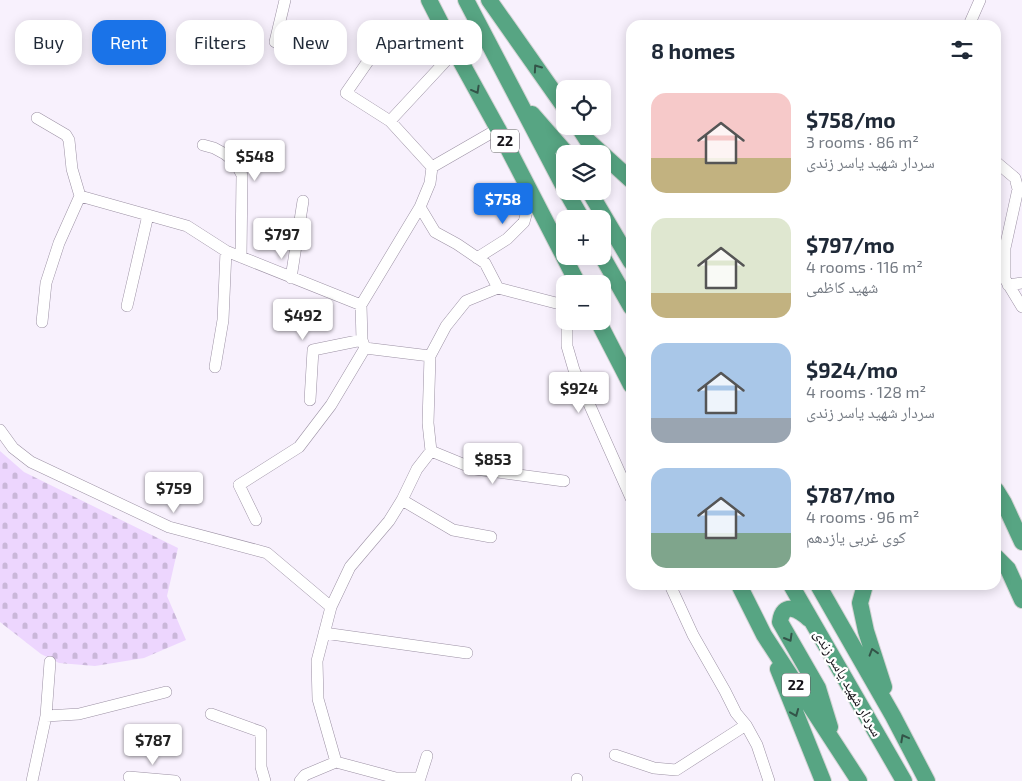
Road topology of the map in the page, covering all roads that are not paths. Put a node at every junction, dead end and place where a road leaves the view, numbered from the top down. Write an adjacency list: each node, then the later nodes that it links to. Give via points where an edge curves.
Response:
1 (286, 0): 6 (street)
2 (429, 0): 7 (highway, 22)
3 (466, 0): 13 (highway, 22)
4 (489, 0): 12 (highway, one-way to 4)
5 (980, 0): 8 (street)
6 (281, 20)
7 (439, 20)
8 (971, 20)
9 (365, 65): 15 (street, via 346,93)
10 (441, 65): 15 (street)
11 (462, 65): 16 (highway, 22, one-way to 16)
12 (556, 95)
13 (516, 96): 19 (highway); 22 (highway, 22)
14 (37, 118): 25 (street, via 69,140 72,169)
15 (390, 122): 21 (street)
16 (498, 129): 21 (street); 24 (highway, 22)
17 (584, 135): 23 (highway)
18 (203, 145): 32 (street, via 225,154 235,162 242,176)
19 (559, 145)
20 (1001, 166): 38 (street, via 1014,178 1018,189 1005,248 1005,279)
21 (432, 167): 28 (street, via 430,183)
22 (556, 171)
23 (626, 175)
24 (532, 193): 33 (street, via 524,222 507,239); 35 (highway, 22)
25 (80, 196): 29 (street); 45 (street, via 46,282)
26 (594, 200): 31 (highway)
27 (304, 201): 36 (street)
28 (420, 207): 33 (street, via 435,232); 43 (street)
29 (148, 215): 30 (street, via 187,226); 42 (street)
30 (226, 251): 32 (street); 50 (street, via 223,320)
31 (626, 254)
32 (241, 257): 36 (street)
33 (477, 258): 39 (street, via 485,263)
34 (607, 265): 40 (highway)
35 (573, 275)
36 (291, 278): 43 (street)
37 (1022, 283): 38 (street)
38 (1008, 285): 44 (street)
39 (498, 288): 41 (street); 49 (street, via 466,301 446,326)
40 (626, 298)
41 (556, 303)
42 (128, 306)
43 (361, 306): 48 (street)
44 (1022, 307)
45 (42, 322)
46 (567, 330): 56 (street, via 567,346 574,370)
47 (603, 330): 51 (highway)
48 (364, 344): 49 (street); 52 (street, via 313,350); 59 (street, via 331,405 300,447 239,484)
49 (430, 356): 54 (street, via 428,423)
50 (215, 366)
51 (626, 375)
52 (310, 400)
53 (0, 430): 69 (street, via 13,448 31,462 169,527 267,553)
54 (432, 451): 55 (street, via 476,469); 58 (street, via 417,469)
55 (564, 481)
56 (626, 487)
57 (1001, 498): 61 (highway)
58 (402, 500): 60 (street, via 453,530); 69 (street, via 389,521 350,567)
59 (256, 520)
60 (491, 537)
61 (1022, 542)
62 (1001, 562): 68 (highway, via 1008,569)
63 (672, 590): 79 (street, via 736,714)
64 (742, 590): 72 (highway, 22)
65 (794, 590): 70 (highway, سردار شهید یاسر زندی)
66 (821, 590): 78 (highway)
67 (864, 590): 78 (highway, one-way to 67, via 866,631 860,603)
68 (1022, 600)
69 (331, 607): 71 (street)
70 (815, 624): 80 (highway, one-way to 80, via 792,609 783,613 780,622 818,688); 94 (highway, سردار شهید یاسر زندی)
71 (324, 633): 73 (street); 83 (street, via 317,661 318,699)
72 (764, 635): 80 (highway, 22); 92 (highway, one-way to 92)
73 (467, 652)
74 (50, 662): 77 (street)
75 (166, 692): 77 (street, via 79,714)
76 (211, 714): 88 (street, via 261,732)
77 (46, 716): 86 (street)
78 (893, 716): 95 (highway, one-way to 78)
79 (746, 725): 84 (street); 91 (street, via 758,745)
80 (835, 744): 93 (highway, 22)
81 (615, 755): 84 (street, via 654,768)
82 (427, 756): 83 (street, via 420,778 396,778)
83 (336, 762): 89 (street, via 306,775)
84 (676, 770): 90 (street)
85 (129, 777): 87 (street)
86 (32, 781)
87 (175, 781)
88 (265, 781)
89 (300, 781)
90 (682, 781)
91 (769, 781)
92 (823, 781)
93 (859, 781)
94 (904, 781)
95 (927, 781)

